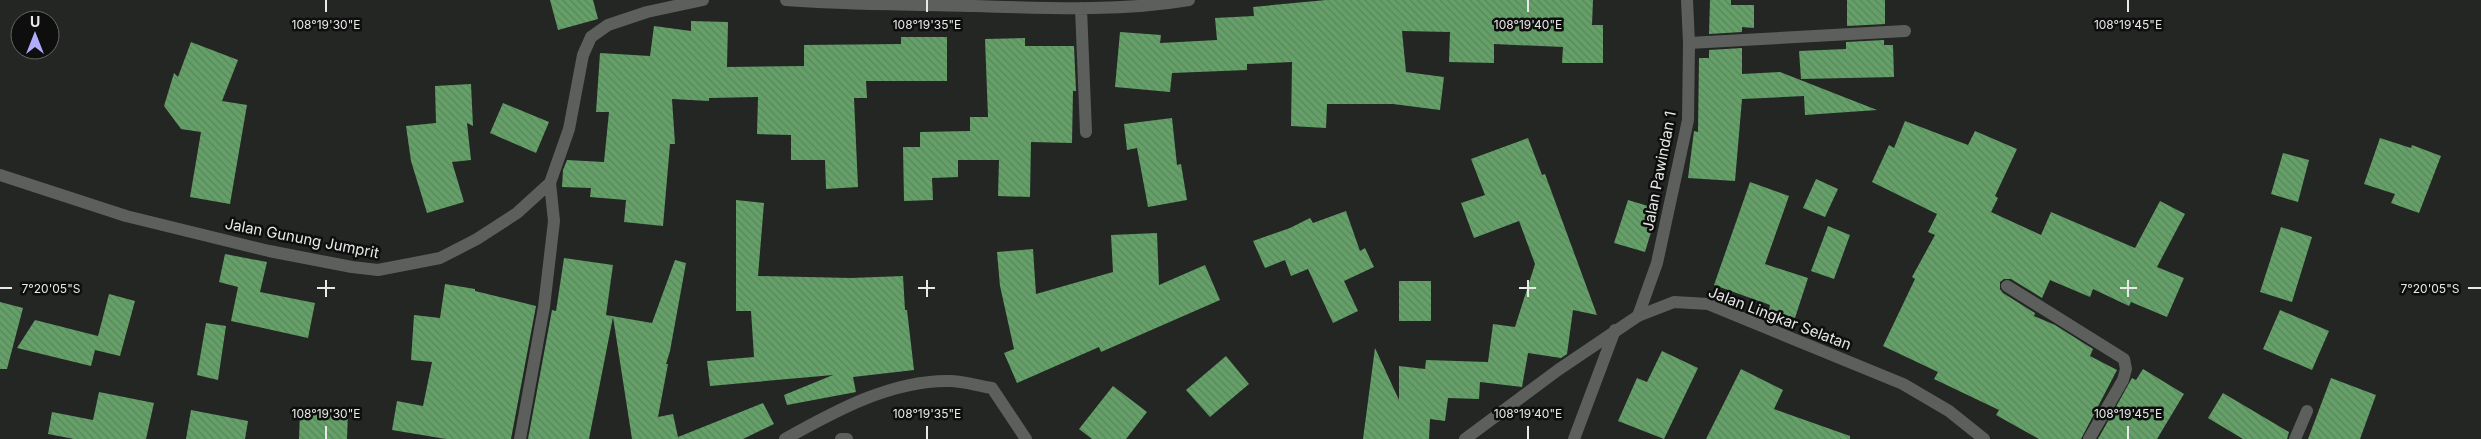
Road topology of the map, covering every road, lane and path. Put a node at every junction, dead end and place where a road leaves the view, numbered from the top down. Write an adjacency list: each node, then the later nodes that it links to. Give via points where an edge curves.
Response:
1 (703, 0): 11 (street, Jalan Gunung Jumprit, via 647,12 608,25 592,38 583,55 569,129)
2 (786, 0): 5 (street, via 836,4)
3 (1189, 0): 6 (street)
4 (1686, 0): 8 (street, Jalan Pawindan 1)
5 (908, 2): 6 (street)
6 (1081, 8): 9 (street)
7 (1904, 31): 8 (street)
8 (1690, 43): 13 (street, Jalan Pawindan 1, via 1688,120 1657,263)
9 (1086, 132)
10 (0, 175): 11 (street, Jalan Gunung Jumprit, via 126,216 269,251 378,270 440,258 517,212)
11 (550, 183): 16 (street, via 554,221 545,298)
12 (2008, 286): 24 (street, via 2124,359 2123,380)
13 (1638, 316): 14 (street, Jalan Lingkar Selatan); 23 (street, Jalan Lingkar Selatan, via 1674,302 1708,304 1903,384 1949,411)
14 (1615, 330): 21 (street, Jalan Lingkar Selatan); 22 (street)
15 (2307, 411): 25 (street)
16 (520, 439)
17 (784, 439): 20 (street, via 850,404 910,384 951,381 992,388)
18 (841, 439): 19 (street)
19 (847, 439)
20 (1026, 439)
21 (1464, 439)
22 (1574, 439)
23 (1984, 439)
24 (2089, 439)
25 (2295, 439)

